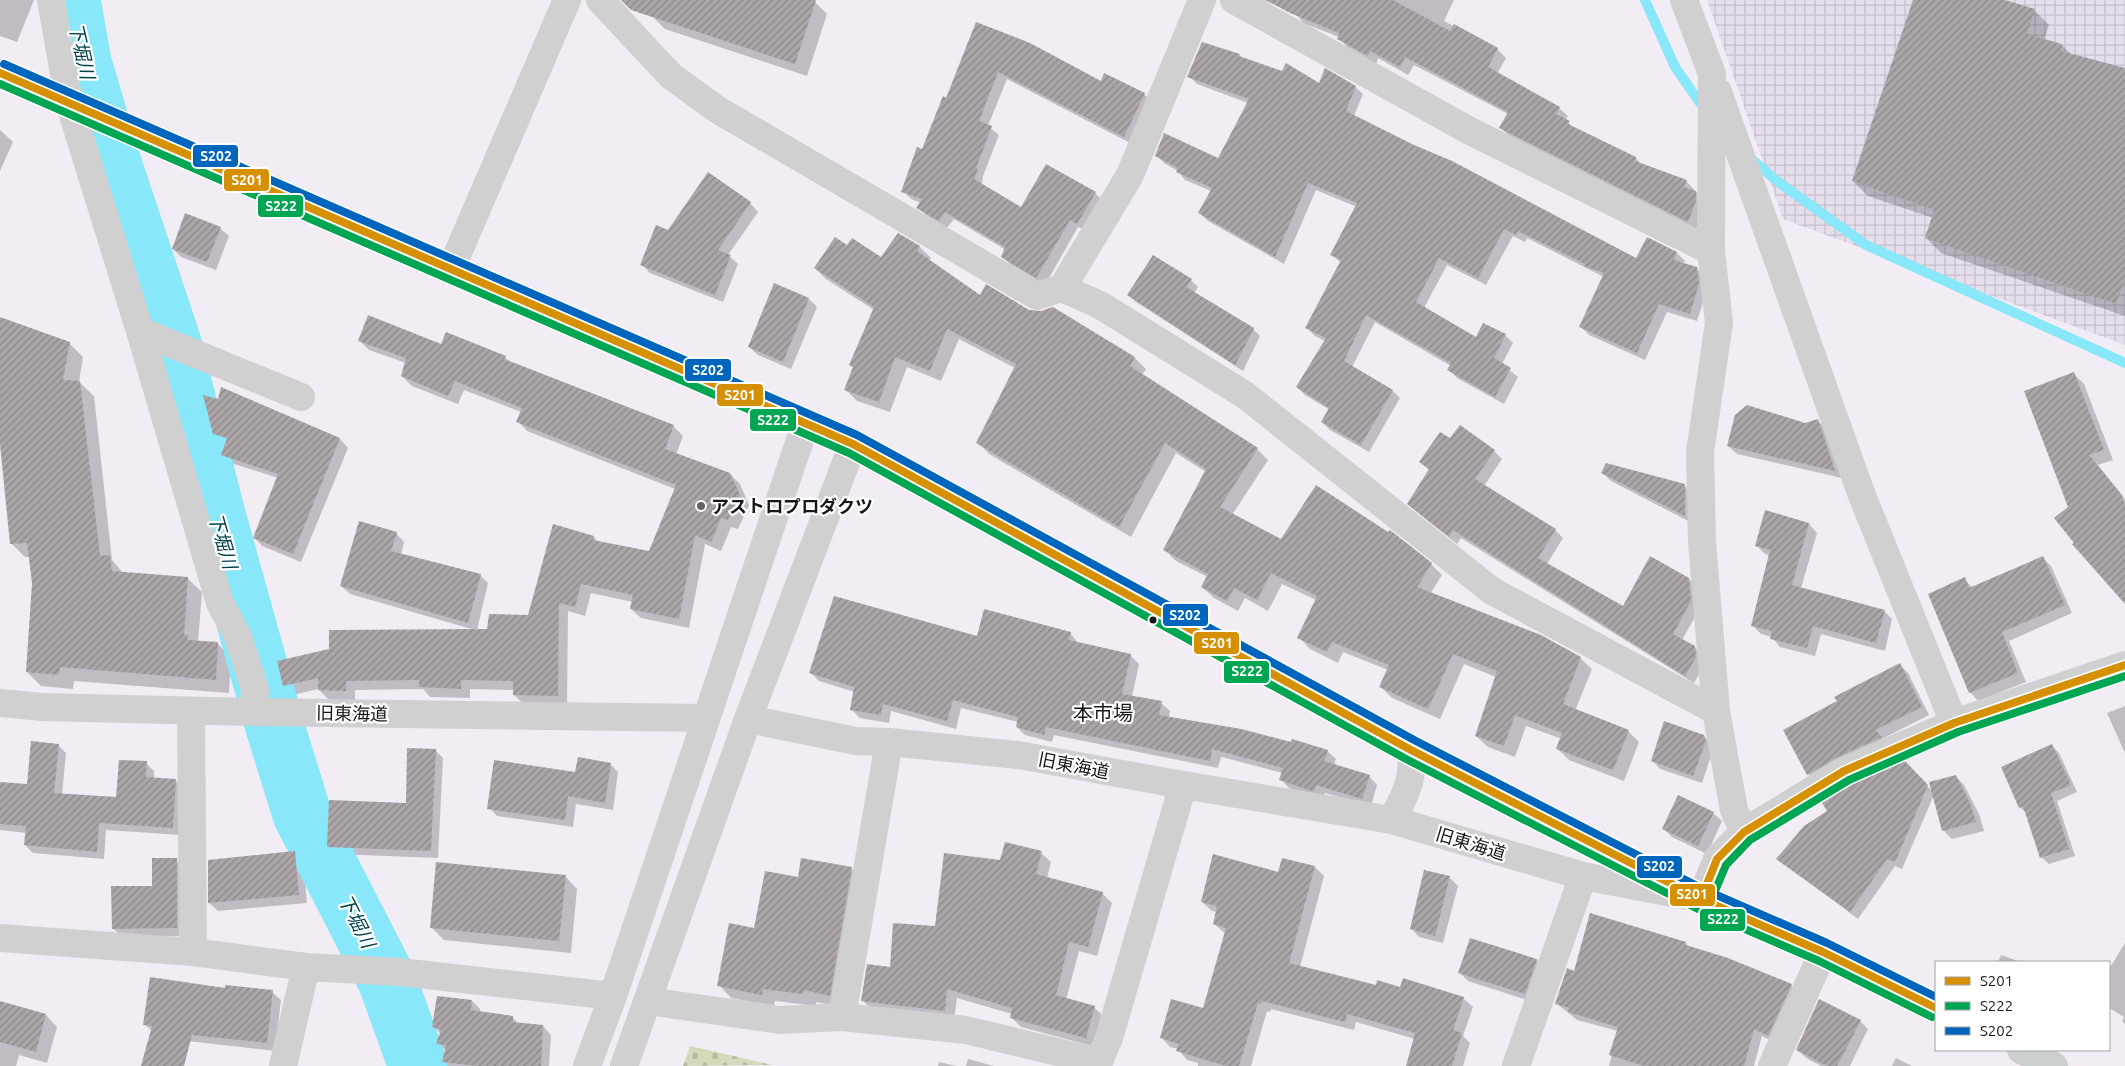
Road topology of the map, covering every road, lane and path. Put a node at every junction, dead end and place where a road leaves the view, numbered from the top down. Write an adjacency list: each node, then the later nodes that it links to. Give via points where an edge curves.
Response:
1 (51, 0): 9 (street)
2 (566, 0): 11 (street)
3 (600, 0): 12 (street, via 671,76 718,110 1037,296)
4 (1202, 0): 12 (street, via 1130,175)
5 (1234, 0): 10 (street, via 1470,131)
6 (1684, 0): 8 (street)
7 (0, 73): 9 (main road)
8 (1712, 81): 10 (street); 24 (street, via 1861,492)
9 (69, 102): 11 (main road); 13 (street)
10 (1712, 251): 20 (street, via 1719,323 1700,452 1702,542)
11 (451, 269): 15 (main road)
12 (1062, 288): 20 (street, via 1100,305 1245,395 1492,591)
13 (140, 330): 14 (street); 21 (street, via 220,603 238,637 255,689)
14 (301, 397)
15 (806, 422): 16 (main road); 22 (street)
16 (853, 444): 23 (street); 26 (main road)
17 (2125, 665): 24 (street)
18 (0, 703): 19 (street, 旧東海道)
19 (191, 711): 21 (street, 旧東海道); 33 (street)
20 (1716, 711): 29 (street, via 1734,810)
21 (267, 712): 22 (street, 旧東海道)
22 (705, 718): 36 (street)
23 (748, 719): 25 (street, 旧東海道, via 856,741); 37 (street)
24 (1954, 722): 29 (street, via 1844,771)
25 (889, 742): 27 (street, 旧東海道, via 1018,755); 39 (street)
26 (1411, 750): 28 (street, via 1410,785); 31 (main road)
27 (1183, 785): 28 (street, 旧東海道); 41 (street, via 1110,1038)
28 (1392, 820): 30 (street, 旧東海道)
29 (1744, 832): 31 (street, via 1717,859)
30 (1583, 876): 31 (street, 旧東海道); 45 (street)
31 (1701, 898): 34 (main road)
32 (0, 938): 33 (street)
33 (194, 952): 35 (street)
34 (1823, 952): 38 (main road); 46 (street)
35 (306, 967): 36 (street, via 400,972); 42 (street)
36 (613, 996): 43 (street)
37 (648, 1001): 39 (street, via 780,1020); 44 (street)
38 (1935, 1008)
39 (842, 1017): 41 (street, via 966,1030)
40 (2023, 1051): 47 (main road)
41 (1098, 1064)
42 (283, 1066)
43 (587, 1066)
44 (624, 1066)
45 (1516, 1066)
46 (1772, 1066)
47 (2054, 1066)

